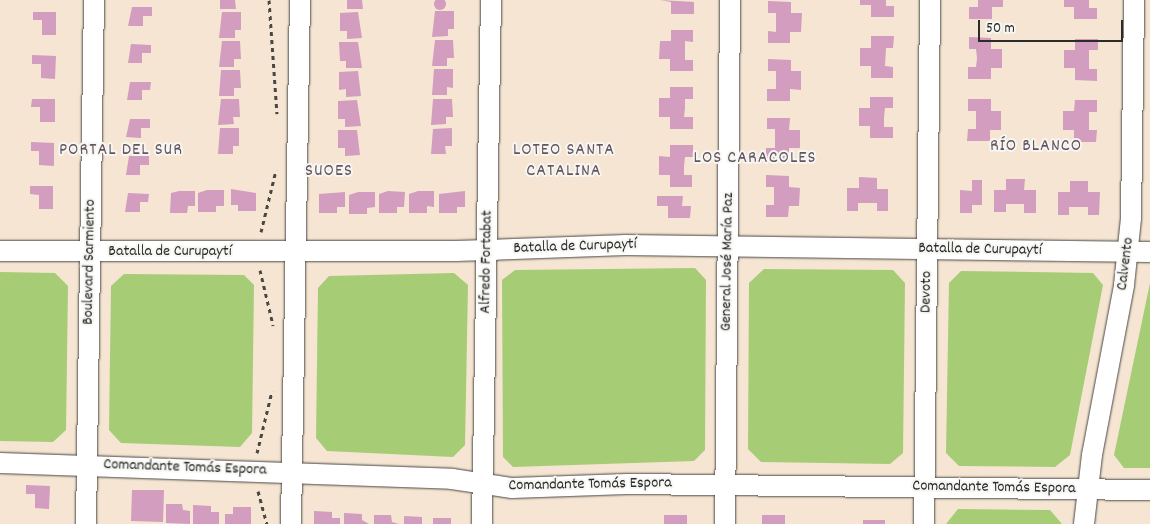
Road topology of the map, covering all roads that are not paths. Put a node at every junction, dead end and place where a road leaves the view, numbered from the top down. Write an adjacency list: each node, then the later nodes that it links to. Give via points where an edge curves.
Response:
1 (94, 0): 11 (street, Boulevard Sarmiento)
2 (300, 0): 14 (street)
3 (491, 0): 9 (street, Alfredo Fortabat)
4 (730, 0): 7 (street, General José María Paz)
5 (930, 0): 8 (street, Devoto)
6 (1134, 0): 12 (street, Calvento)
7 (728, 246): 8 (street, Batalla de Curupaytí); 9 (street, Batalla de Curupaytí); 19 (street, General José María Paz)
8 (927, 249): 12 (street, Batalla de Curupaytí); 20 (street, Devoto)
9 (487, 250): 14 (street, Batalla de Curupaytí); 18 (street, Alfredo Fortabat)
10 (0, 251): 11 (street, Batalla de Curupaytí)
11 (90, 252): 14 (street, Batalla de Curupaytí); 16 (street, Boulevard Sarmiento)
12 (1128, 252): 13 (street, Batalla de Curupaytí); 21 (street, Calvento)
13 (1150, 252)
14 (295, 253): 17 (street)
15 (0, 463): 16 (street, Comandante Tomás Espora)
16 (87, 464): 17 (street, Comandante Tomás Espora); 23 (street, Boulevard Sarmiento)
17 (292, 471): 18 (street, Comandante Tomás Espora); 24 (street)
18 (483, 484): 19 (street, Comandante Tomás Espora, via 512,488); 25 (street, Alfredo Fortabat)
19 (725, 484): 20 (street, Comandante Tomás Espora); 26 (street, General José María Paz)
20 (924, 487): 21 (street, Comandante Tomás Espora); 27 (street, Devoto)
21 (1088, 489): 22 (street, Comandante Tomás Espora); 28 (street, Calvento)
22 (1150, 490)
23 (86, 524)
24 (291, 524)
25 (482, 524)
26 (725, 524)
27 (924, 524)
28 (1084, 524)

